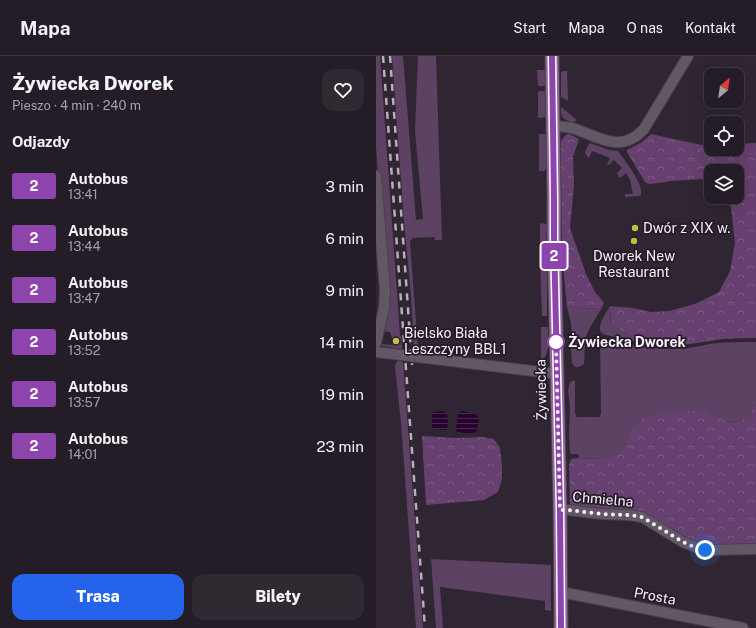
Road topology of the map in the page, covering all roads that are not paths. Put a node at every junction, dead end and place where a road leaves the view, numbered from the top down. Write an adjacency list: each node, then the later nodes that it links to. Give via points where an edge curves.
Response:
1 (552, 56): 3 (main road, Żywiecka)
2 (688, 56): 3 (street, via 644,129 630,140 604,141 573,129)
3 (553, 126): 7 (main road, Żywiecka)
4 (376, 176): 5 (street, via 385,290 384,308)
5 (376, 343)
6 (376, 352): 7 (street)
7 (557, 374): 8 (main road, Żywiecka)
8 (560, 510): 9 (street, Chmielna, via 642,517 683,542 705,550); 10 (main road, Żywiecka)
9 (756, 549)
10 (561, 592): 11 (main road, Żywiecka); 12 (street, Prosta)
11 (561, 628)
12 (743, 628)

